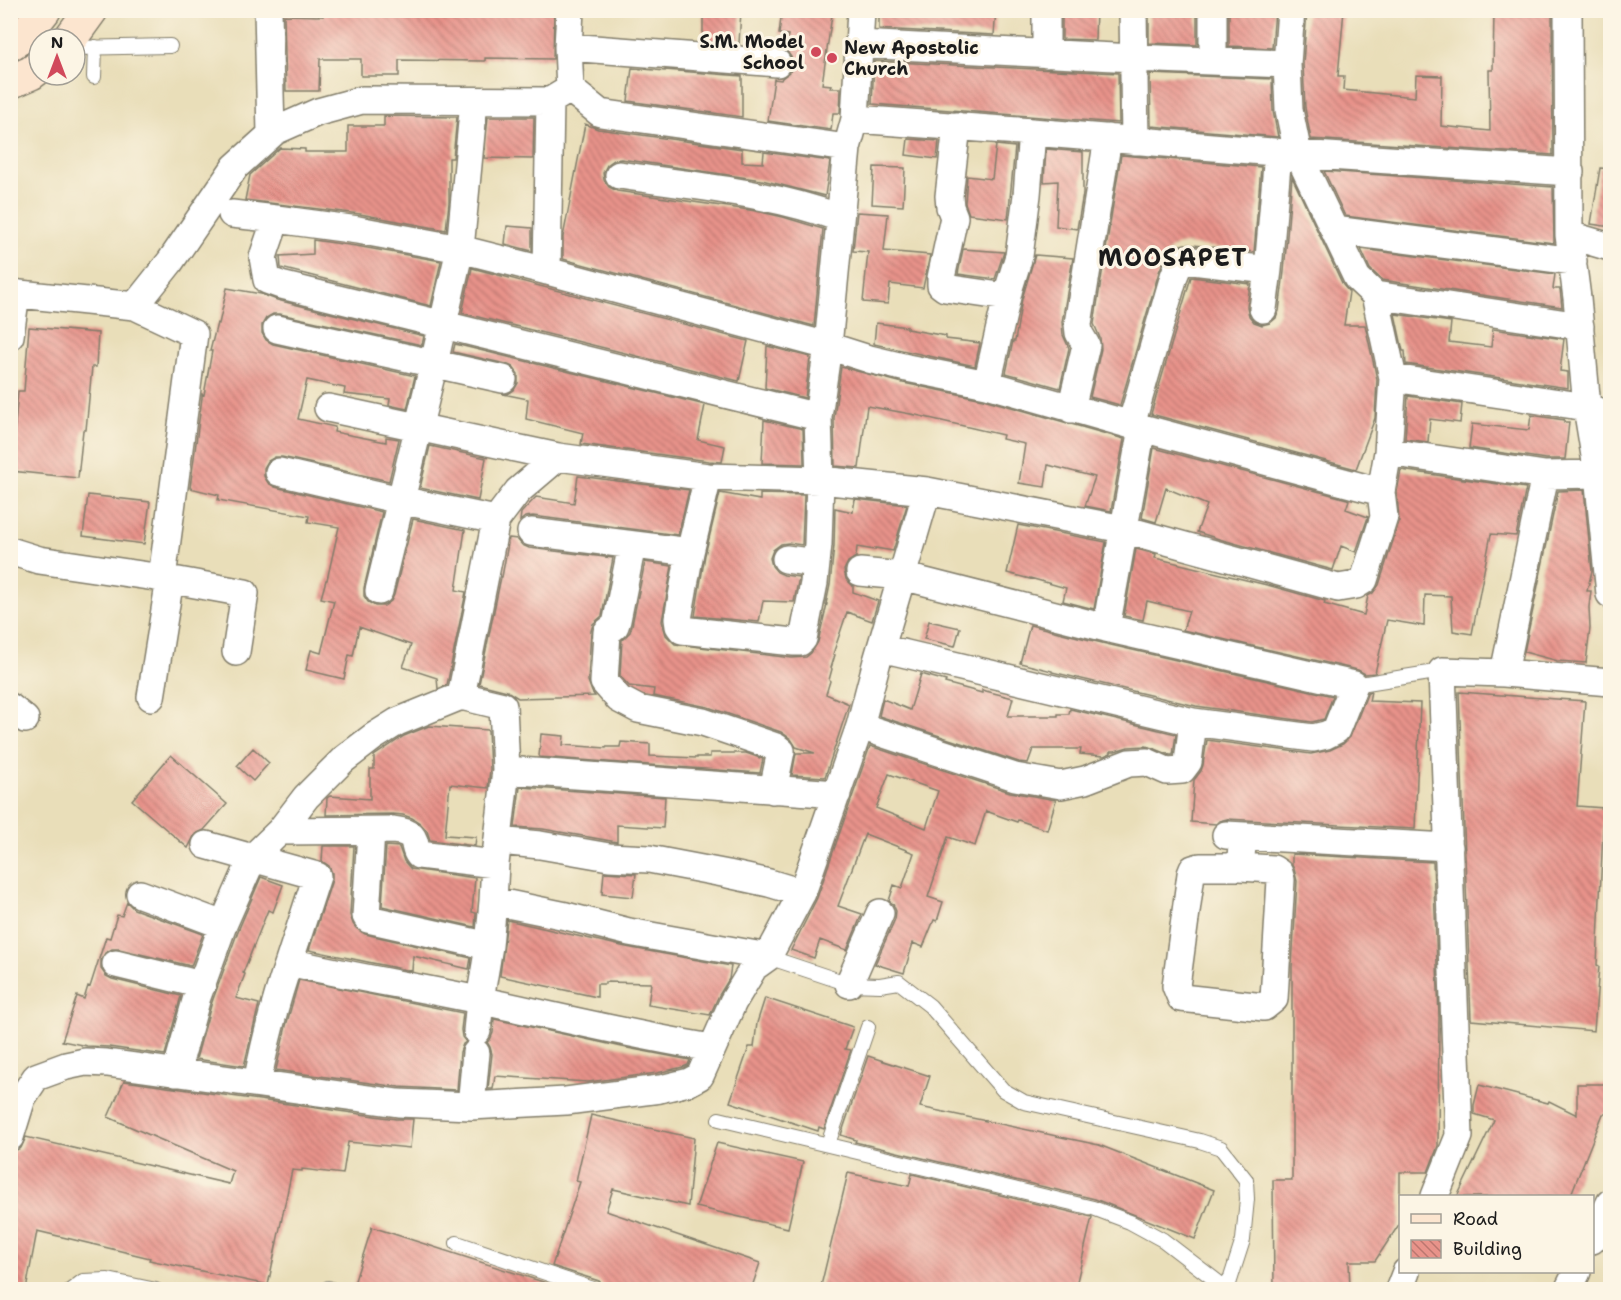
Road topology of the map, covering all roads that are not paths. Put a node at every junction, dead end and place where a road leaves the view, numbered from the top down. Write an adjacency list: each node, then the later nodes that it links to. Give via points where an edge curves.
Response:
1 (44, 10): 11 (street, via 25,34)
2 (91, 10): 15 (street)
3 (268, 10): 29 (street)
4 (570, 10): 14 (street)
5 (861, 10): 12 (street)
6 (1046, 10): 16 (street)
7 (1132, 10): 17 (street)
8 (1213, 10): 18 (street)
9 (1291, 10): 20 (street)
10 (1568, 10): 34 (street)
11 (10, 44)
12 (859, 44): 16 (street); 26 (street)
13 (170, 46): 15 (lane)
14 (568, 47): 19 (street); 24 (street)
15 (91, 52): 22 (lane)
16 (1046, 54): 17 (street)
17 (1134, 58): 18 (street); 31 (street)
18 (1213, 61): 20 (street)
19 (777, 63)
20 (1287, 64): 33 (street)
21 (27, 75): 23 (street)
22 (94, 77)
23 (10, 82)
24 (560, 95): 25 (street); 32 (street, via 600,113); 45 (street)
25 (474, 101): 29 (street, via 362,100 318,112); 42 (street)
26 (855, 119): 27 (street); 32 (street)
27 (957, 126): 28 (street); 48 (street, via 949,196 954,217 941,285)
28 (1032, 132): 30 (street); 48 (street, via 1019,256)
29 (271, 135): 36 (street, via 234,167)
30 (1108, 138): 31 (street); 61 (street, via 1078,324 1086,345)
31 (1135, 141): 33 (street)
32 (847, 148): 37 (street)
33 (1288, 153): 34 (street); 39 (street); 44 (street)
34 (1570, 172): 40 (street)
35 (619, 176): 37 (street, via 746,194 814,208)
36 (221, 212): 38 (street); 49 (street, via 170,262)
37 (840, 218): 55 (street)
38 (276, 219): 42 (street); 51 (street, via 263,257 267,280)
39 (1335, 230): 43 (street); 47 (street, via 1357,278)
40 (1569, 235): 41 (street); 43 (street)
41 (1611, 247)
42 (460, 249): 45 (street); 51 (street)
43 (1573, 261): 52 (street)
44 (1268, 270): 50 (street); 65 (street, via 1180,261)
45 (547, 271): 55 (street)
46 (13, 293): 49 (street); 54 (street)
47 (1375, 295): 52 (street); 57 (street)
48 (1007, 297): 59 (street)
49 (135, 306): 86 (street, via 194,334)
50 (1263, 309)
51 (443, 325): 56 (street); 63 (street)
52 (1580, 326): 62 (street)
53 (277, 329): 56 (street)
54 (10, 336)
55 (828, 346): 59 (street, via 869,359); 63 (street)
56 (434, 363): 58 (street); 64 (street)
57 (1393, 378): 62 (street); 66 (street)
58 (502, 379)
59 (987, 384): 61 (street)
60 (328, 408): 64 (street)
61 (1071, 409): 65 (street)
62 (1599, 411): 69 (street)
63 (818, 417): 72 (street)
64 (417, 427): 67 (street); 75 (street)
65 (1137, 427): 74 (street); 77 (street)
66 (1388, 452): 70 (street); 74 (street)
67 (558, 457): 71 (street); 76 (street, via 518,490)
68 (279, 472): 75 (street)
69 (1598, 474): 70 (street); 88 (street)
70 (1545, 475): 93 (street)
71 (708, 477): 72 (street); 81 (street)
72 (820, 480): 73 (street); 83 (street)
73 (927, 490): 77 (street); 85 (street)
74 (1381, 492): 77 (street, via 1384,517 1364,580 1338,588)
75 (400, 500): 76 (street); 87 (street)
76 (496, 520): 96 (street)
77 (1123, 529): 89 (street)
78 (531, 532): 79 (street)
79 (632, 545): 81 (street); 101 (street, via 617,620 607,632 604,682 620,699 638,709 703,722 776,747 781,751)
80 (10, 551): 86 (street, via 39,560)
81 (690, 552): 83 (street, via 679,611 682,630 794,642 803,639)
82 (786, 559): 83 (street)
83 (816, 563)
84 (860, 572): 85 (street)
85 (902, 576): 89 (street); 90 (street)
86 (166, 579): 91 (street, via 244,593); 97 (street)
87 (379, 591)
88 (1611, 594)
89 (1106, 628): 95 (street)
90 (881, 648): 98 (street); 99 (street)
91 (236, 652)
92 (1442, 670): 93 (street); 95 (lane); 106 (street)
93 (1504, 673): 94 (street)
94 (1611, 682)
95 (1354, 685): 98 (street, via 1336,730 1313,738)
96 (461, 696): 100 (street, via 503,706); 103 (street, via 397,722 373,737 306,797)
97 (151, 697)
98 (1192, 722): 99 (street, via 1188,762 1182,770 1167,771 1147,762 1128,763 1061,785 1015,777)
99 (860, 726): 102 (street)
100 (506, 770): 101 (street); 107 (street)
101 (773, 789): 102 (street)
102 (837, 794): 110 (street)
103 (280, 831): 104 (street); 108 (street)
104 (371, 831): 107 (street, via 407,833 419,855); 115 (street, via 368,919)
105 (206, 845): 108 (street)
106 (1449, 847): 109 (street, via 1234,836); 130 (street, via 1460,1136)
107 (496, 852): 110 (street, via 540,845 660,861 728,873); 112 (street)
108 (253, 857): 114 (street); 117 (street, via 317,876)
109 (1240, 867): 109 (street, via 1273,870 1281,880 1274,999 1263,1006 1181,998 1176,986 1191,873 1200,867)
110 (802, 893): 116 (street)
111 (140, 894): 114 (street)
112 (493, 901): 115 (street); 116 (street, via 629,932)
113 (880, 913): 119 (street)
114 (223, 925): 120 (street)
115 (489, 946): 121 (street)
116 (768, 957): 119 (lane); 123 (street, via 754,967)
117 (289, 962): 121 (street); 125 (street)
118 (116, 964): 120 (street)
119 (849, 984): 136 (lane, via 899,982 930,1006 1003,1090 1024,1102 1221,1148 1246,1180 1247,1192 1243,1240)
120 (202, 985): 124 (street)
121 (480, 1000): 123 (street); 126 (street)
122 (868, 1027): 129 (lane)
123 (712, 1047): 126 (street, via 700,1076 689,1082 566,1101)
124 (176, 1073): 125 (street); 128 (street, via 85,1062 36,1077 22,1098)
125 (256, 1083): 126 (street, via 398,1102)
126 (471, 1106)
127 (719, 1119): 129 (lane)
128 (10, 1137)
129 (828, 1144): 136 (lane, via 1093,1208 1163,1240)
130 (1436, 1195)
131 (1611, 1203): 132 (street)
132 (1594, 1238)
133 (457, 1243): 139 (lane)
134 (1406, 1273): 140 (street)
135 (1576, 1273): 141 (street)
136 (1227, 1289)
137 (72, 1290): 138 (lane, via 83,1281 108,1280)
138 (156, 1290)
139 (596, 1290)
140 (1399, 1290)
141 (1568, 1290)

